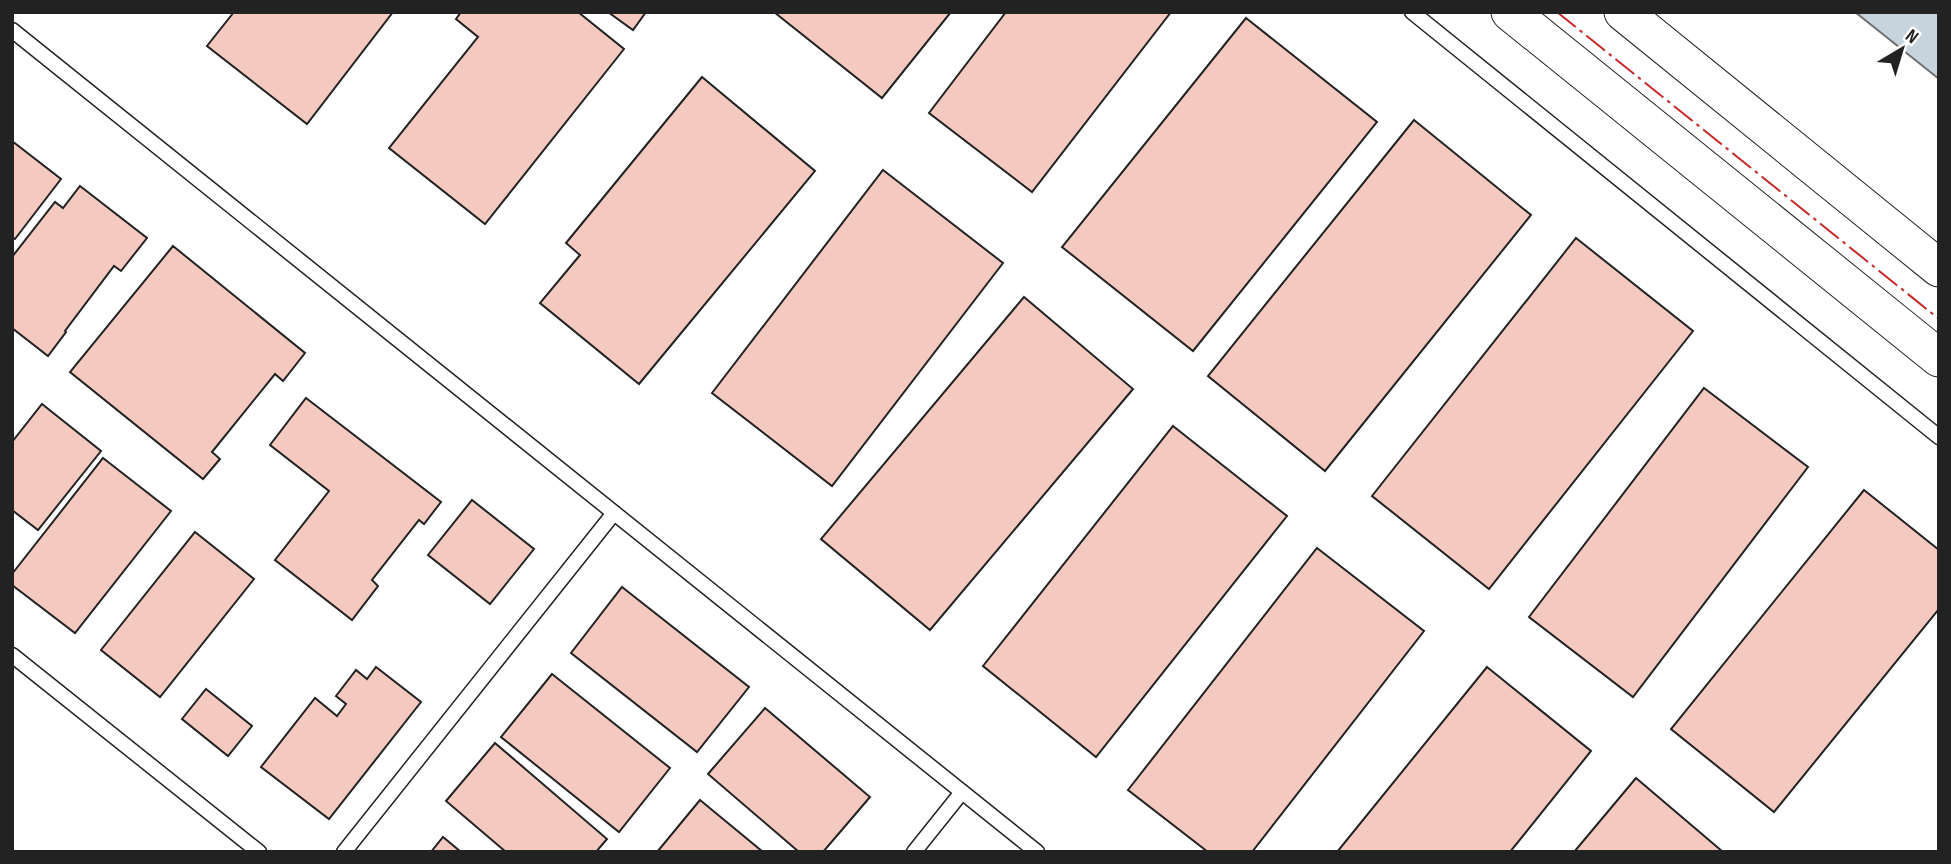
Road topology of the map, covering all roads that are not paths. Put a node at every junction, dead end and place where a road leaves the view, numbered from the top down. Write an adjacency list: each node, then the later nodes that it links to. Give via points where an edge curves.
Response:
1 (1412, 12): 7 (lane)
2 (1510, 12): 6 (street)
3 (1623, 12): 5 (street)
4 (12, 30): 8 (lane)
5 (1939, 268)
6 (1939, 358)
7 (1939, 437)
8 (614, 513): 10 (lane); 12 (lane)
9 (12, 654): 11 (lane)
10 (962, 792): 13 (lane); 14 (lane)
11 (259, 852)
12 (344, 852)
13 (914, 852)
14 (1037, 852)

